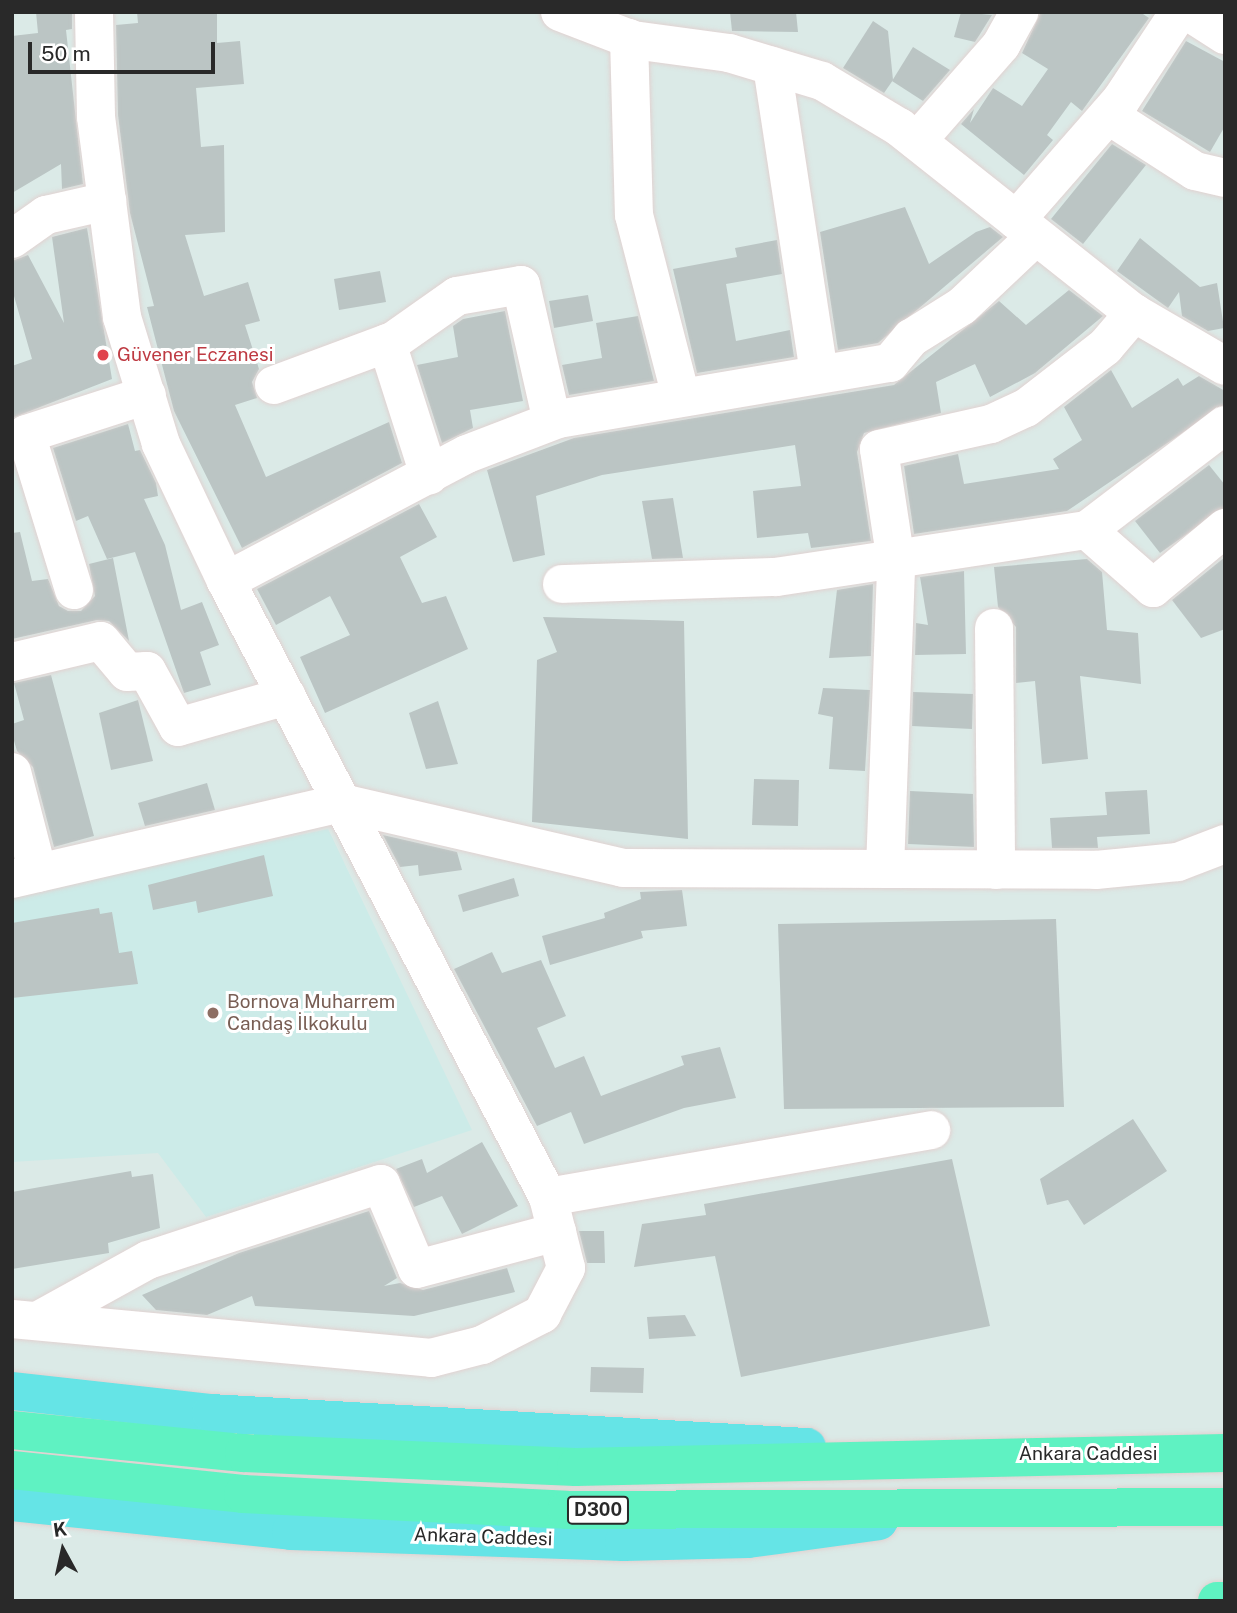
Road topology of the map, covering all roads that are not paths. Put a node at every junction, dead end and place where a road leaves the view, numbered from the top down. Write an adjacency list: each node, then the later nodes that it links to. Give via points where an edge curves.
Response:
1 (94, 12): 12 (street)
2 (560, 12): 7 (street)
3 (1018, 12): 10 (street, via 1001,45)
4 (1179, 12): 9 (street)
5 (1189, 12): 6 (street)
6 (1225, 35)
7 (629, 38): 8 (street); 21 (street, via 634,215)
8 (772, 66): 10 (street, via 822,81); 18 (street)
9 (1108, 115): 11 (street, via 1195,171); 13 (street)
10 (917, 141): 13 (street)
11 (1225, 178)
12 (107, 201): 14 (street, via 46,215); 20 (street, via 122,317)
13 (1025, 229): 15 (street); 18 (street, via 962,306 911,338 890,363)
14 (12, 239)
15 (1134, 313): 17 (street); 27 (street, via 1105,347 1026,408 991,424 879,449)
16 (387, 343): 19 (street); 22 (street, via 430,321 457,296 520,285); 24 (street)
17 (1225, 366)
18 (819, 373): 21 (street)
19 (274, 385)
20 (147, 395): 28 (street, via 162,444); 30 (street, via 26,434)
21 (681, 397): 22 (street)
22 (552, 421): 24 (street)
23 (1225, 425): 26 (street)
24 (429, 475): 28 (street)
25 (1225, 528): 26 (street, via 1153,588)
26 (1087, 530): 27 (street)
27 (897, 562): 29 (street, via 776,577); 37 (street)
28 (226, 581): 33 (street)
29 (562, 584)
30 (74, 590)
31 (994, 628): 38 (street)
32 (12, 662): 33 (street, via 101,641 127,672 147,671 178,727)
33 (287, 696): 35 (street)
34 (12, 772): 39 (street)
35 (342, 803): 37 (street, via 623,868); 39 (street); 41 (street)
36 (1225, 844): 38 (street, via 1178,862)
37 (885, 869): 38 (street)
38 (996, 870)
39 (25, 876)
40 (931, 1130): 41 (street)
41 (552, 1215): 42 (street, via 417,1269 381,1184 148,1260); 42 (street, via 566,1268 542,1314 482,1345 432,1359)
42 (27, 1319)
43 (12, 1391): 46 (main road, Ankara Caddesi, via 211,1413)
44 (12, 1430): 46 (highway, Ankara Caddesi / D300, via 244,1453 576,1467)
45 (1225, 1453): 46 (highway, Ankara Caddesi / D300)
46 (952, 1455)
47 (12, 1470): 50 (highway, Ankara Caddesi / D300, via 243,1493 567,1510)
48 (12, 1502): 50 (main road, Ankara Caddesi, via 291,1531 624,1542 748,1539)
49 (1225, 1507): 50 (highway, Ankara Caddesi / D300)
50 (954, 1511)
51 (1217, 1601): 52 (highway)
52 (1225, 1601)

